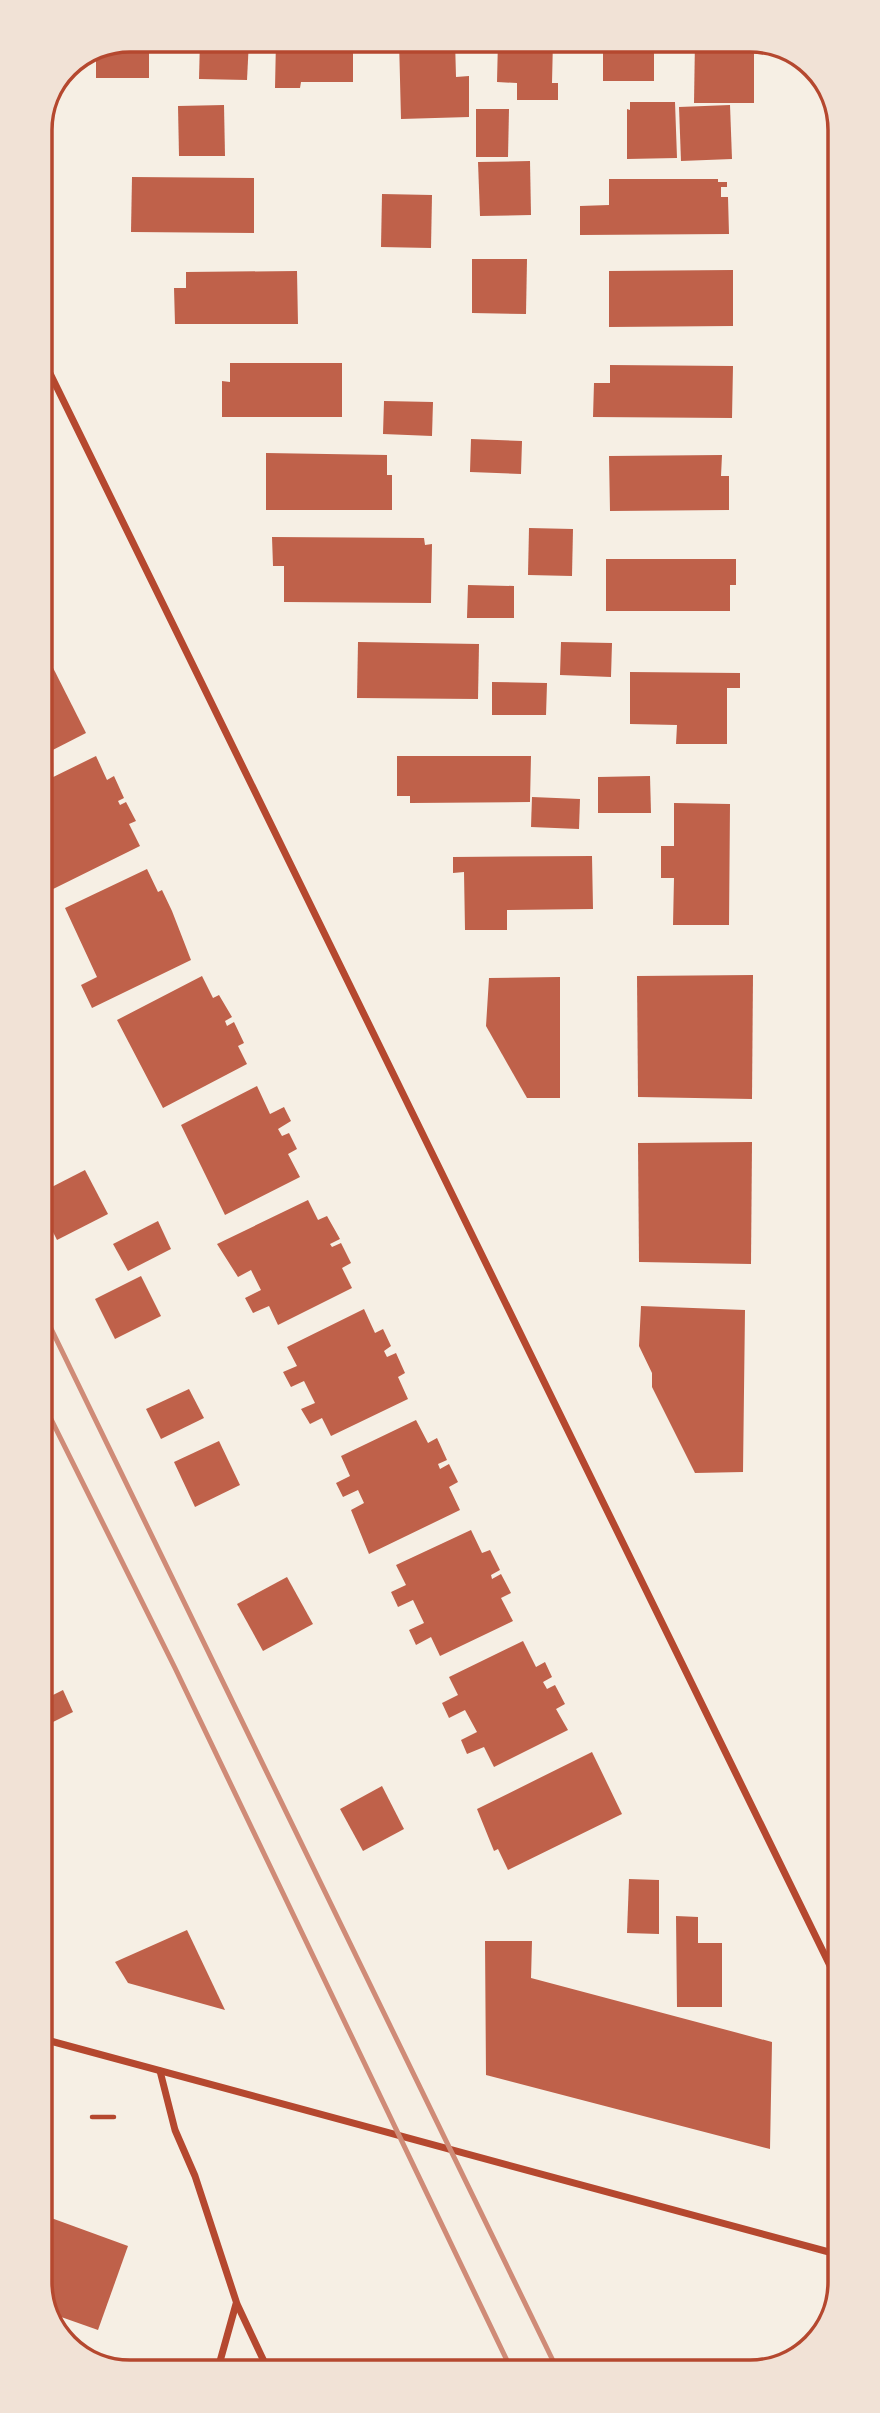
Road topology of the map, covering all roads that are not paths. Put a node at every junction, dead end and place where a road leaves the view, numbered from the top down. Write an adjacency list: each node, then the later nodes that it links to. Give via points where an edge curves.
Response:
1 (53, 379): 2 (street)
2 (828, 1962)
3 (52, 2041): 4 (street)
4 (160, 2071): 5 (street); 6 (street, via 175,2130)
5 (828, 2252)
6 (237, 2304): 7 (street); 8 (street)
7 (221, 2360)
8 (263, 2360)

